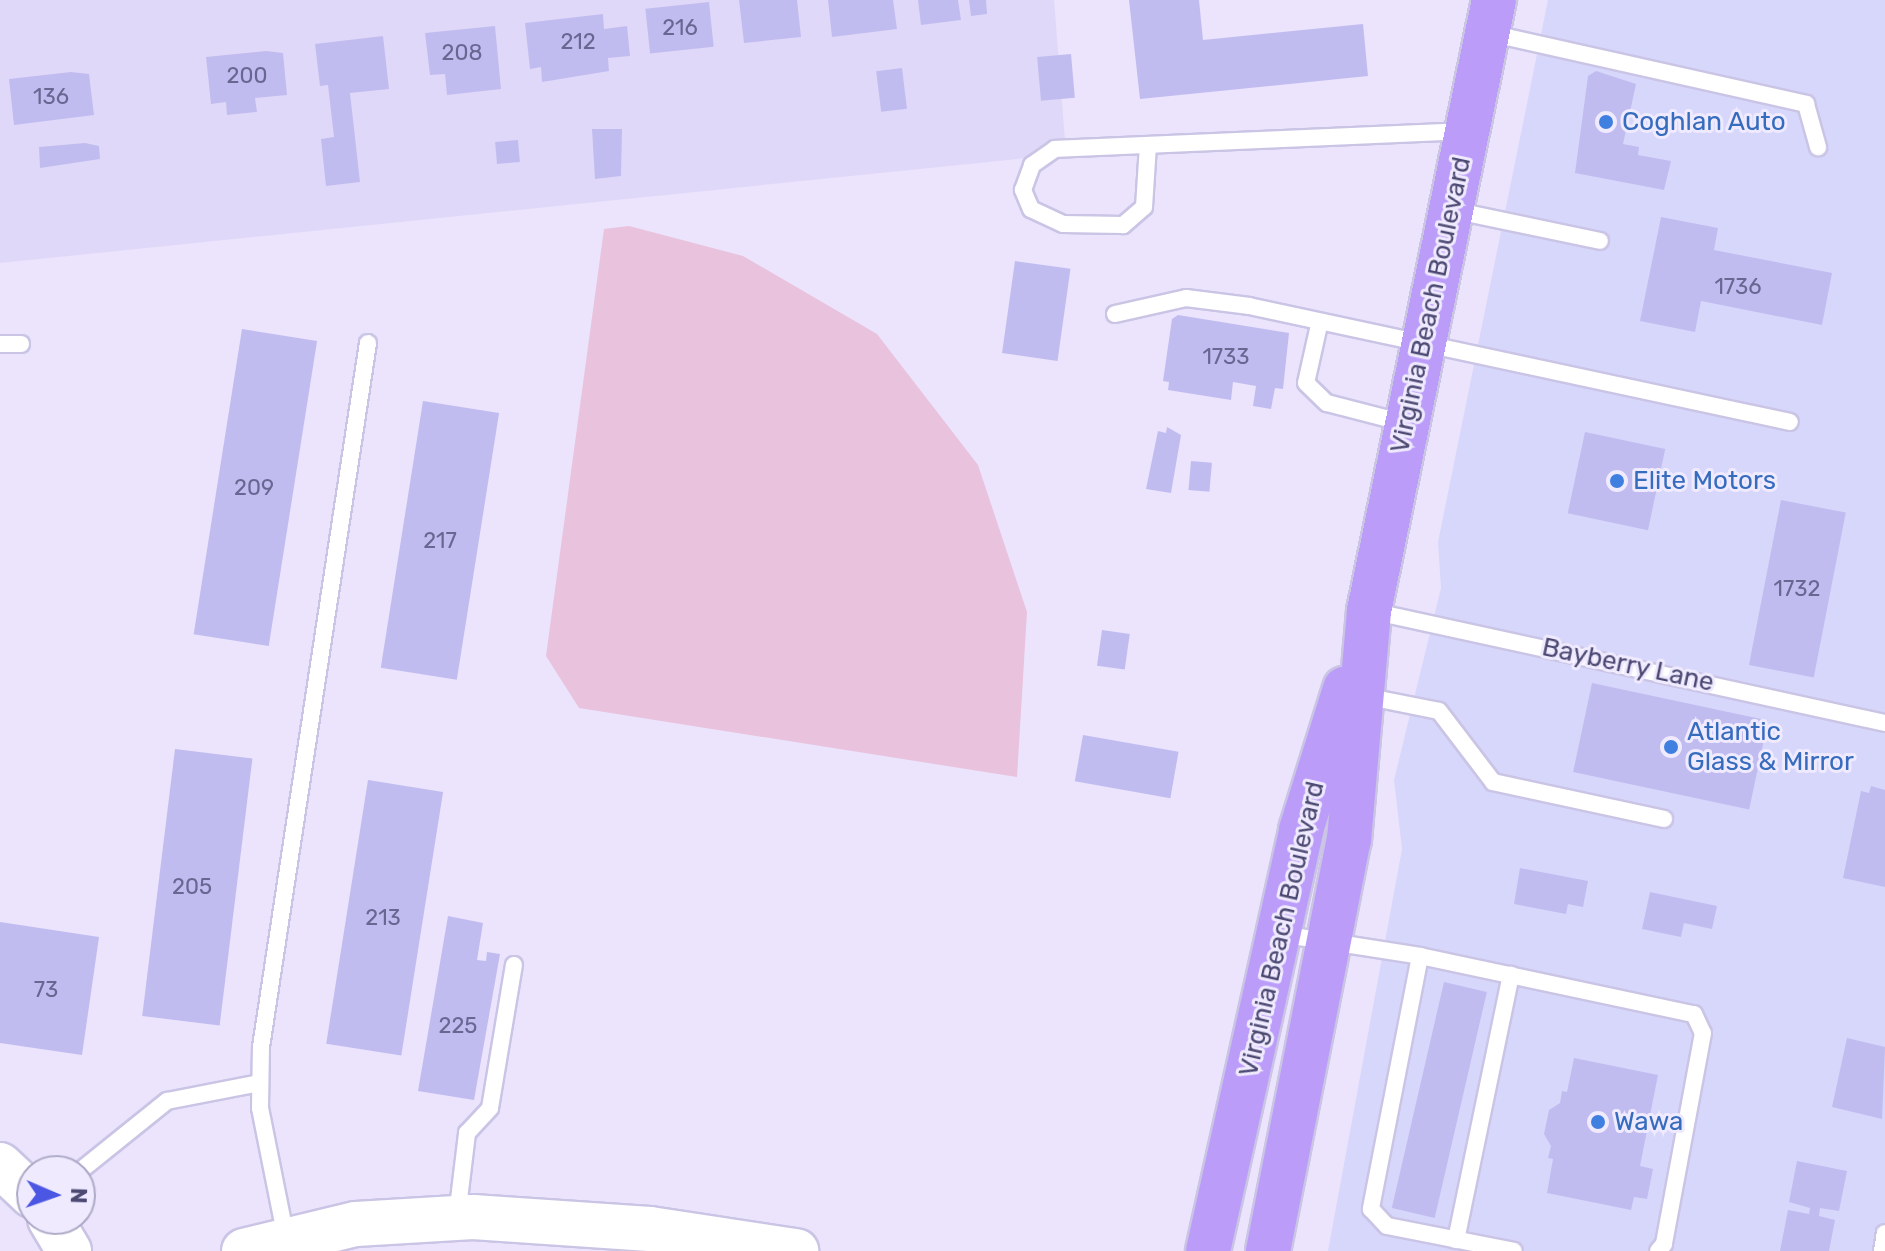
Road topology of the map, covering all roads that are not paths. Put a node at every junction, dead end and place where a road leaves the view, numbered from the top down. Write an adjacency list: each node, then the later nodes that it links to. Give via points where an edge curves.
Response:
1 (1491, 16): 2 (main road, Virginia Beach Boulevard); 4 (lane, via 1806,104)
2 (1467, 131): 3 (lane); 5 (main road, Virginia Beach Boulevard)
3 (1148, 145): 3 (lane, via 1055,149 1032,165 1023,190 1031,209 1063,224 1123,225 1144,207)
4 (1818, 147)
5 (1450, 210): 6 (lane); 12 (main road, Virginia Beach Boulevard)
6 (1600, 241)
7 (1115, 314): 8 (lane, via 1186,298 1249,306)
8 (1319, 325): 12 (lane); 14 (lane, via 1306,383 1327,403)
9 (368, 343): 24 (lane, via 261,1047)
10 (0, 344): 11 (lane)
11 (21, 344)
12 (1421, 346): 13 (lane); 14 (main road, Virginia Beach Boulevard)
13 (1790, 422)
14 (1405, 423): 15 (main road, Virginia Beach Boulevard)
15 (1369, 611): 16 (main road, Virginia Beach Boulevard); 17 (lane, Bayberry Lane); 19 (main road, Virginia Beach Boulevard, via 1301,830)
16 (1362, 696): 18 (lane, via 1439,711 1493,782); 20 (main road, Virginia Beach Boulevard, via 1349,840)
17 (1885, 723)
18 (1664, 819)
19 (1278, 934): 20 (lane); 34 (main road, Virginia Beach Boulevard)
20 (1332, 942): 21 (lane); 35 (main road, Virginia Beach Boulevard)
21 (1420, 956): 23 (lane); 31 (lane, via 1371,1209 1387,1226)
22 (514, 965): 28 (lane, via 490,1108 467,1133)
23 (1511, 975): 31 (lane); 37 (lane, via 1694,1014 1703,1033 1664,1244)
24 (260, 1083): 25 (lane, via 167,1101); 30 (lane, via 260,1108)
25 (96, 1158)
26 (0, 1165): 27 (main road)
27 (16, 1180)
28 (456, 1218): 30 (main road, via 356,1224); 33 (main road, via 619,1226)
29 (1885, 1233): 38 (lane)
30 (286, 1239): 32 (main road)
31 (1456, 1240): 36 (lane)
32 (244, 1251)
33 (796, 1251)
34 (1208, 1251)
35 (1268, 1251)
36 (1514, 1251)
37 (1658, 1251)
38 (1882, 1251)

